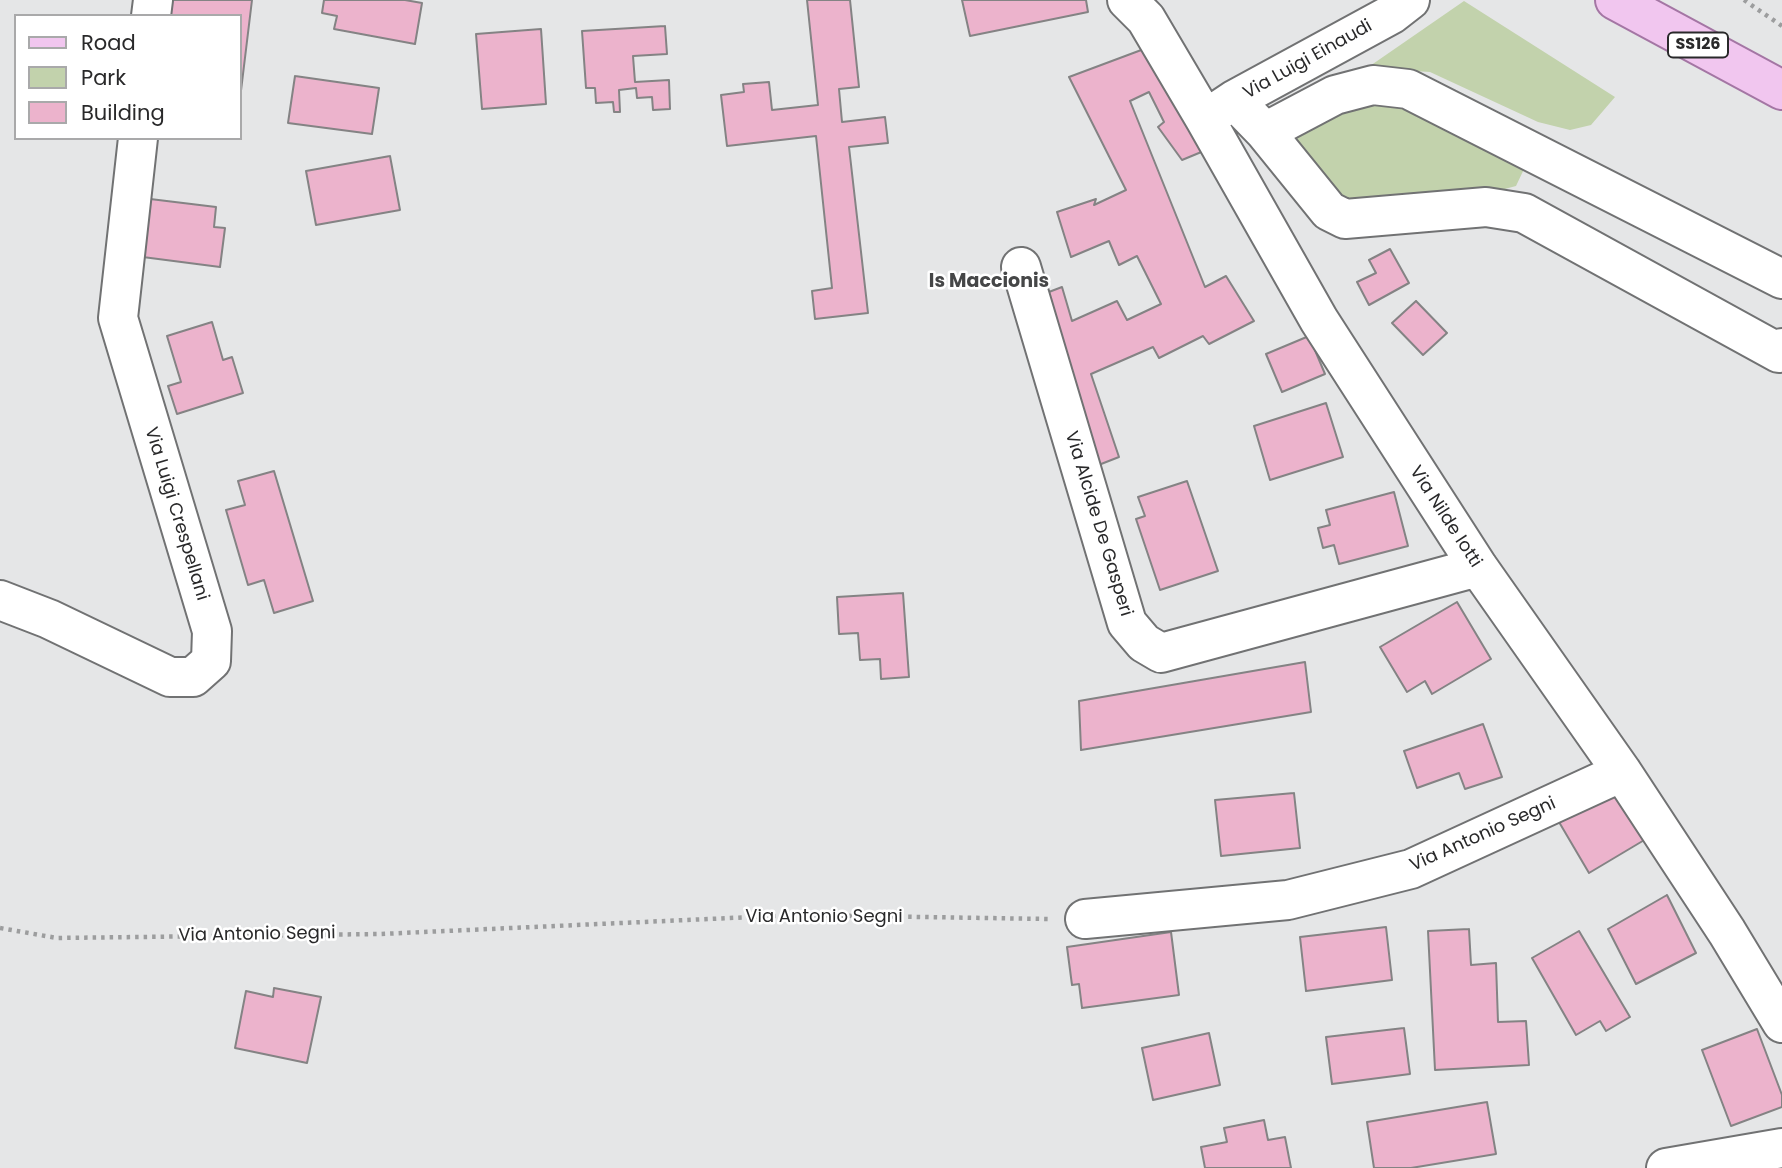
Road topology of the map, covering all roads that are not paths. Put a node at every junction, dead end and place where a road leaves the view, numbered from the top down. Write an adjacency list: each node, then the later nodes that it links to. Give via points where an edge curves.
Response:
1 (1127, 0): 5 (street, Via Nilde Iotti)
2 (1410, 0): 5 (street, Via Luigi Einaudi)
3 (1615, 0): 4 (main road, SS126)
4 (1782, 90)
5 (1220, 109): 6 (street); 11 (street, Via Nilde Iotti, via 1319,320)
6 (1265, 132): 9 (street, via 1335,95 1373,85 1408,89); 10 (street, via 1329,211 1345,219 1486,207 1524,213 1779,353)
7 (138, 140): 12 (street, Via Luigi Crespellani, via 118,318 212,631 211,661 193,677 170,677)
8 (1021, 267): 11 (street, Via Alcide De Gasperi, via 1127,623 1144,643 1161,653)
9 (1782, 279)
10 (1782, 348)
11 (1478, 567): 13 (street, Via Nilde Iotti)
12 (0, 600)
13 (1622, 772): 14 (street, Via Antonio Segni, via 1410,869 1288,900); 15 (street, Via Nilde Iotti)
14 (1085, 919)
15 (1782, 1023)
16 (1782, 1148): 17 (street)
17 (1666, 1168)

